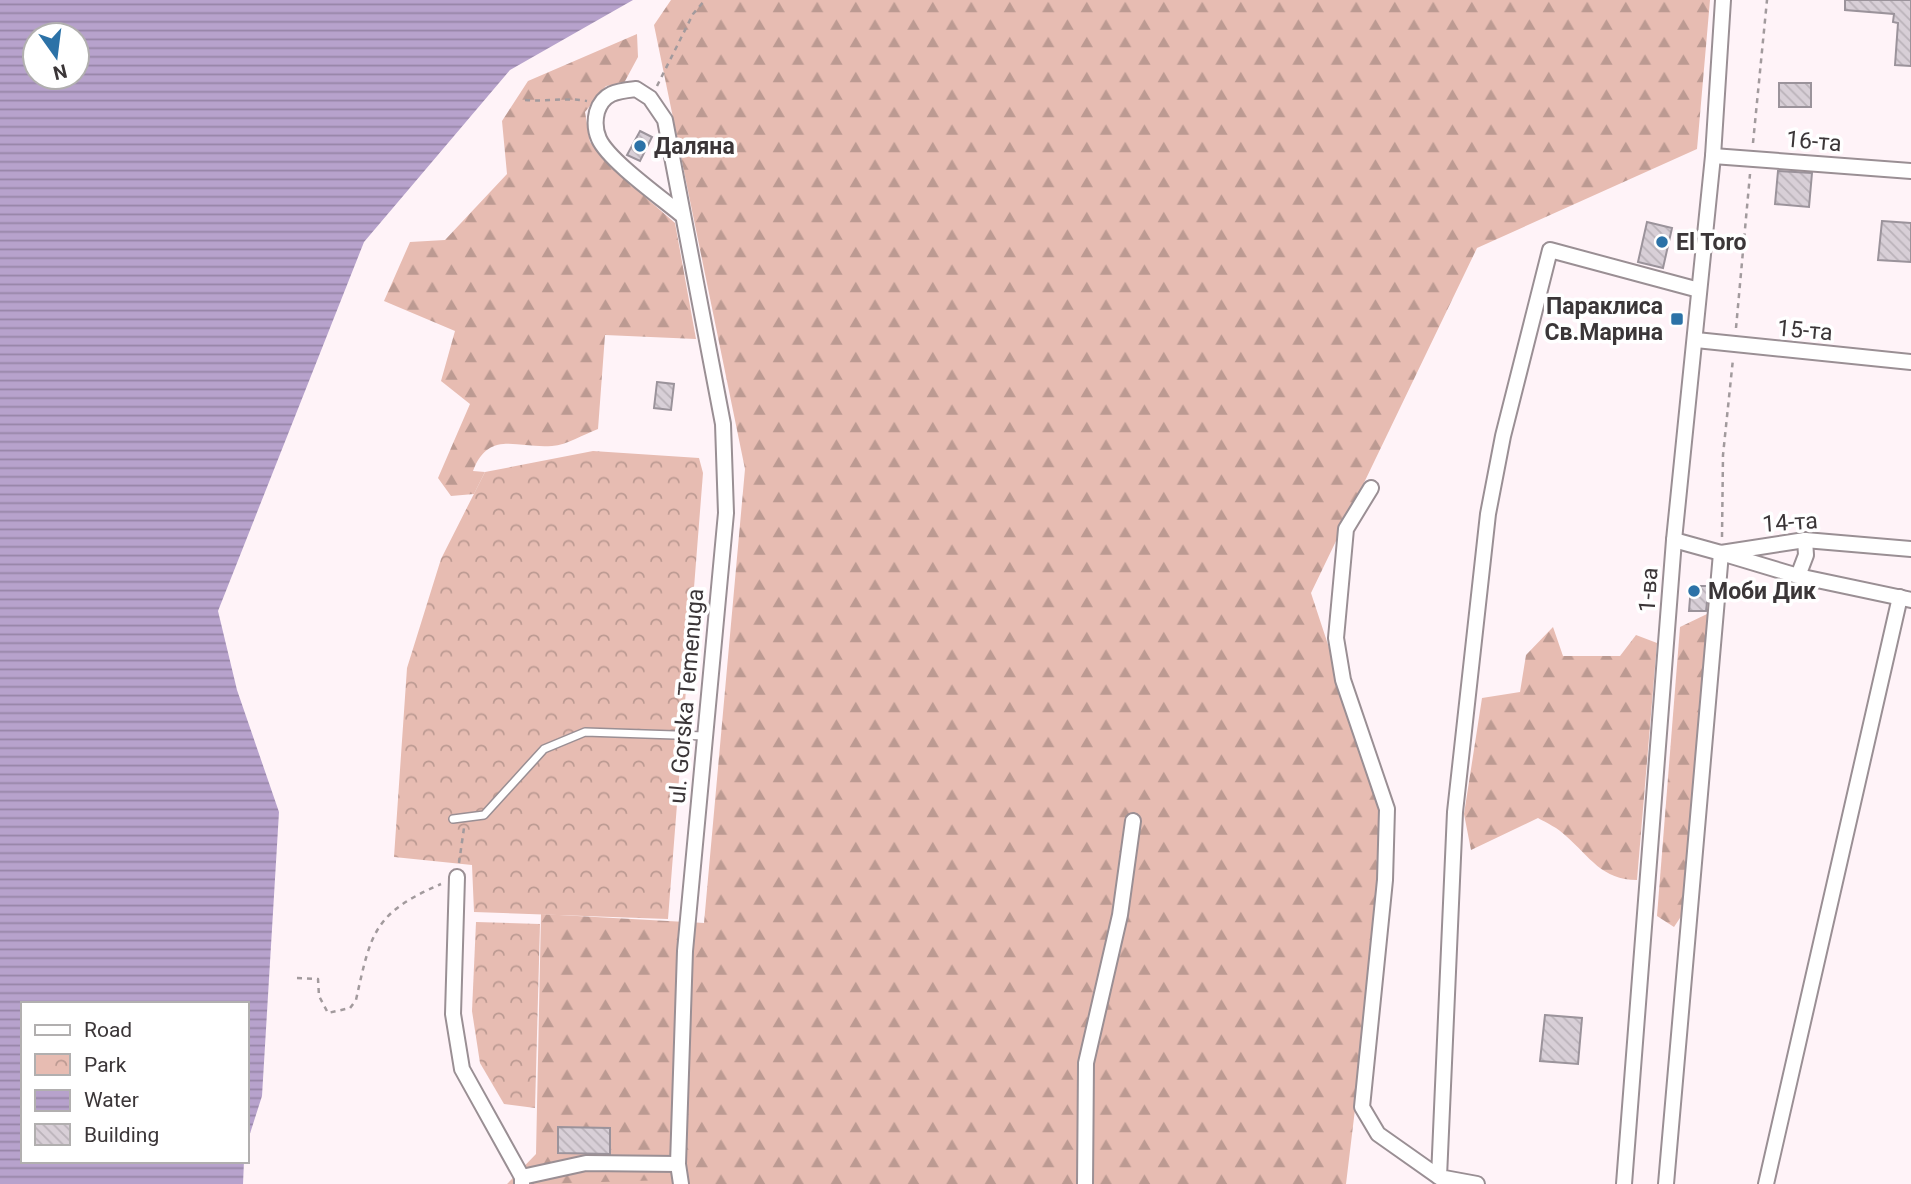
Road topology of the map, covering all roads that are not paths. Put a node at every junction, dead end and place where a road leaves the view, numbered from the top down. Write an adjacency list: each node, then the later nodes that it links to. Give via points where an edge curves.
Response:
1 (1723, 0): 2 (street, 1-ва)
2 (1713, 156): 3 (street, 16-та); 5 (street, 1-ва)
3 (1911, 171)
4 (683, 216): 4 (street, ul. Gorska Temenuga, via 665,120 650,98 636,89 608,94 600,103 599,140); 15 (street, ul. Gorska Temenuga, via 723,424 726,513)
5 (1699, 290): 6 (street, 1-ва); 20 (street, via 1550,250 1488,514 1455,812)
6 (1696, 340): 7 (street, 15-та); 9 (street, 1-ва)
7 (1911, 362)
8 (1371, 488): 20 (street, via 1346,529 1336,638 1343,680 1387,809 1385,880 1362,1107 1378,1134)
9 (1674, 540): 12 (street, 14-та); 25 (street, 1-ва)
10 (1805, 540): 11 (street, 14-та); 12 (street, 14-та); 13 (street, via 1806,555)
11 (1911, 549)
12 (1721, 553): 13 (street); 26 (street)
13 (1798, 576): 14 (street)
14 (1905, 598): 27 (street)
15 (705, 736): 16 (lane, via 584,732 544,749 484,815); 19 (street, ul. Gorska Temenuga, via 685,951)
16 (453, 819)
17 (1133, 821): 23 (street, via 1120,915 1086,1063)
18 (457, 877): 21 (street, via 453,1014 462,1069)
19 (678, 1164): 21 (street, via 586,1163); 22 (street, ul. Gorska Temenuga)
20 (1439, 1177): 24 (street)
21 (522, 1181)
22 (681, 1184)
23 (1085, 1184)
24 (1477, 1184)
25 (1624, 1184)
26 (1666, 1184)
27 (1766, 1184)

